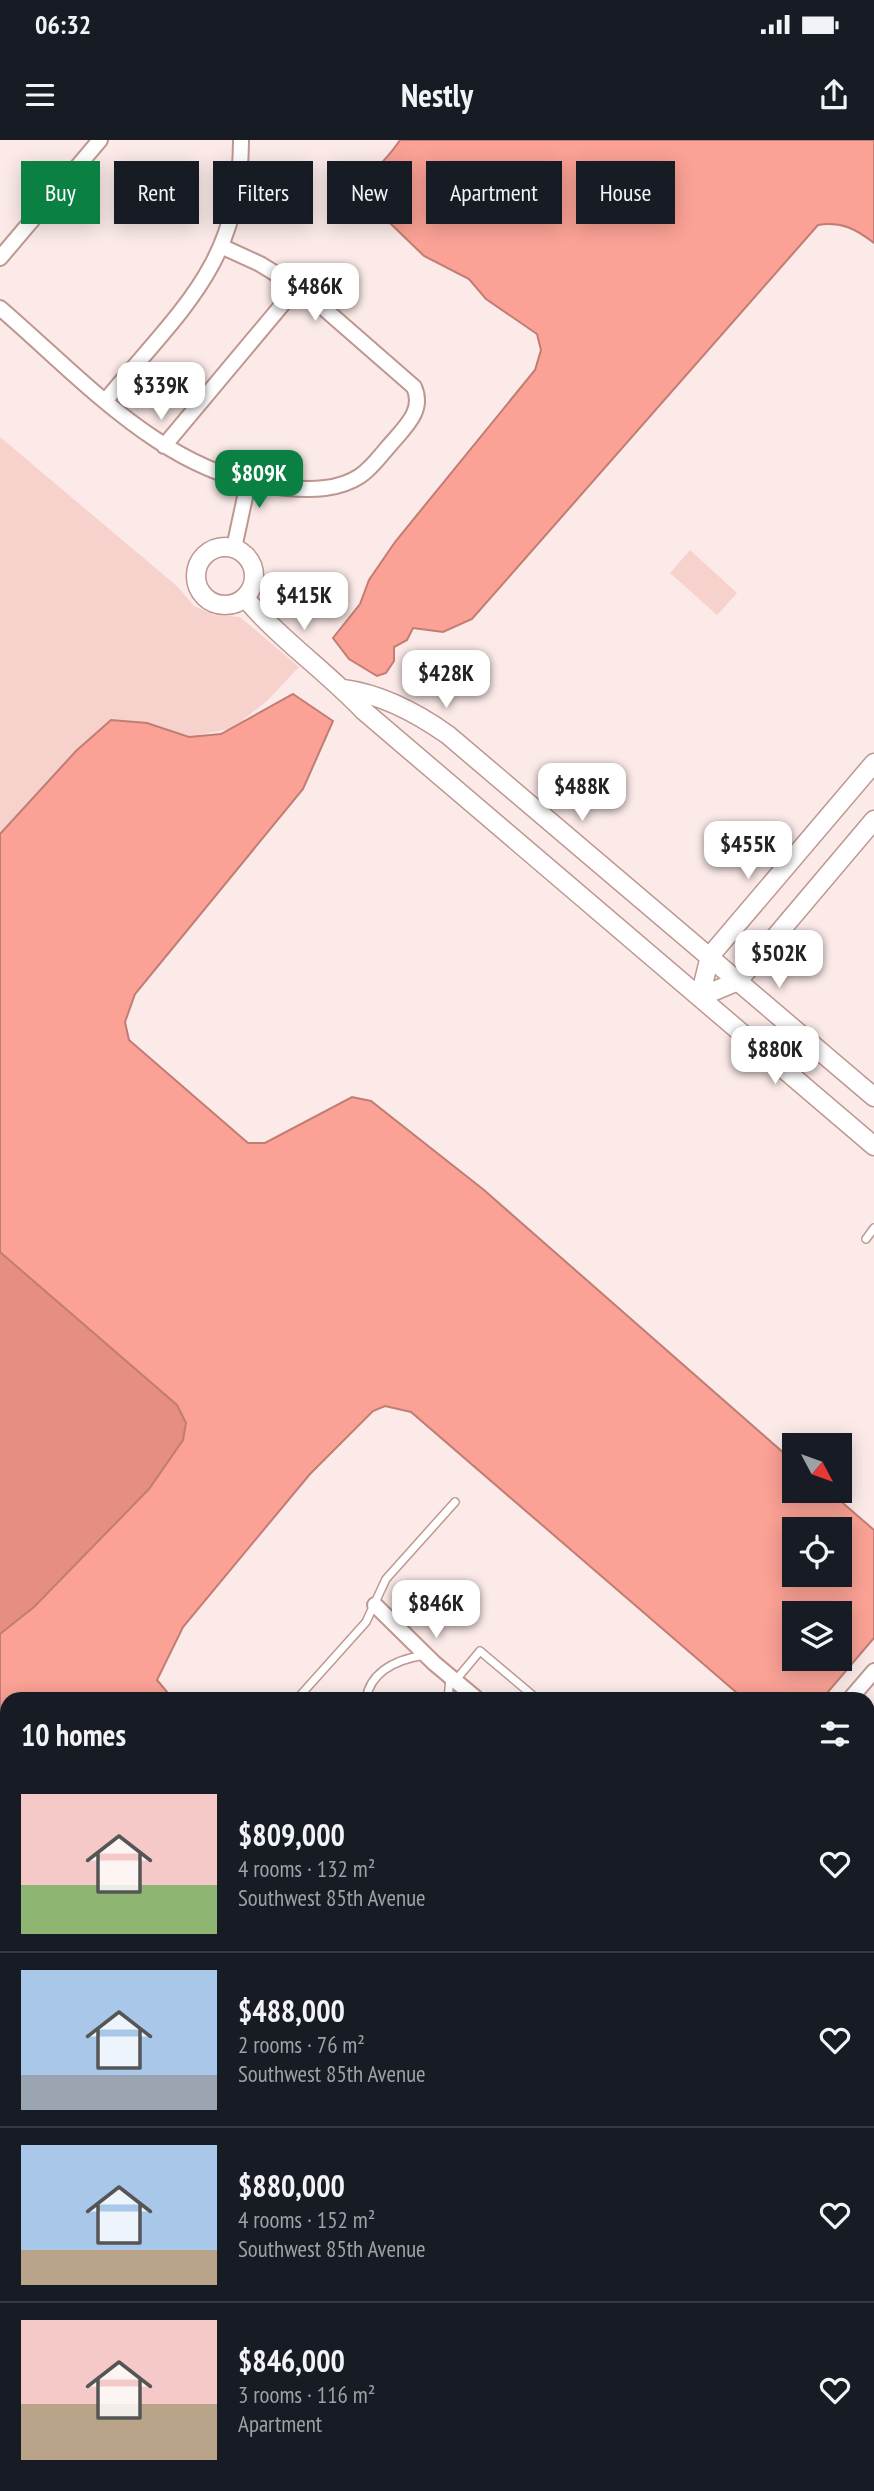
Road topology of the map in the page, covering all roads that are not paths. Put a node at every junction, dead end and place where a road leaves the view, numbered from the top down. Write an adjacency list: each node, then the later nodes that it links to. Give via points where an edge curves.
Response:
1 (100, 140): 4 (street)
2 (242, 140): 3 (street, via 238,195)
3 (223, 247): 5 (street); 7 (street, via 193,296)
4 (0, 258)
5 (297, 287): 8 (street); 9 (street, via 407,378 418,400 413,417 371,467 352,480 307,489)
6 (0, 308): 7 (street)
7 (106, 400): 8 (street)
8 (164, 446): 9 (street, via 199,466)
9 (248, 483): 10 (street)
10 (234, 548): 11 (street, via 247,556 254,570 253,585); 11 (street, via 209,552 198,565 196,582 212,603 229,605)
11 (245, 598): 12 (street, via 279,637)
12 (343, 689): 15 (street, via 381,698 448,735); 17 (street)
13 (874, 763): 15 (street)
14 (874, 820): 16 (street)
15 (710, 956): 16 (street); 17 (street)
16 (738, 981): 17 (street); 18 (street)
17 (700, 997): 19 (street)
18 (874, 1097)
19 (874, 1146)
20 (874, 1228): 21 (lane)
21 (866, 1239)
22 (455, 1502): 23 (lane, via 386,1579)
23 (375, 1605): 24 (street); 27 (lane, via 366,1622)
24 (426, 1655): 26 (street); 28 (lane, via 385,1669)
25 (874, 1671): 32 (street)
26 (453, 1679): 29 (lane); 30 (street); 31 (lane, via 480,1651)
27 (303, 1692)
28 (369, 1692)
29 (450, 1692)
30 (469, 1692)
31 (529, 1692)
32 (856, 1692)

